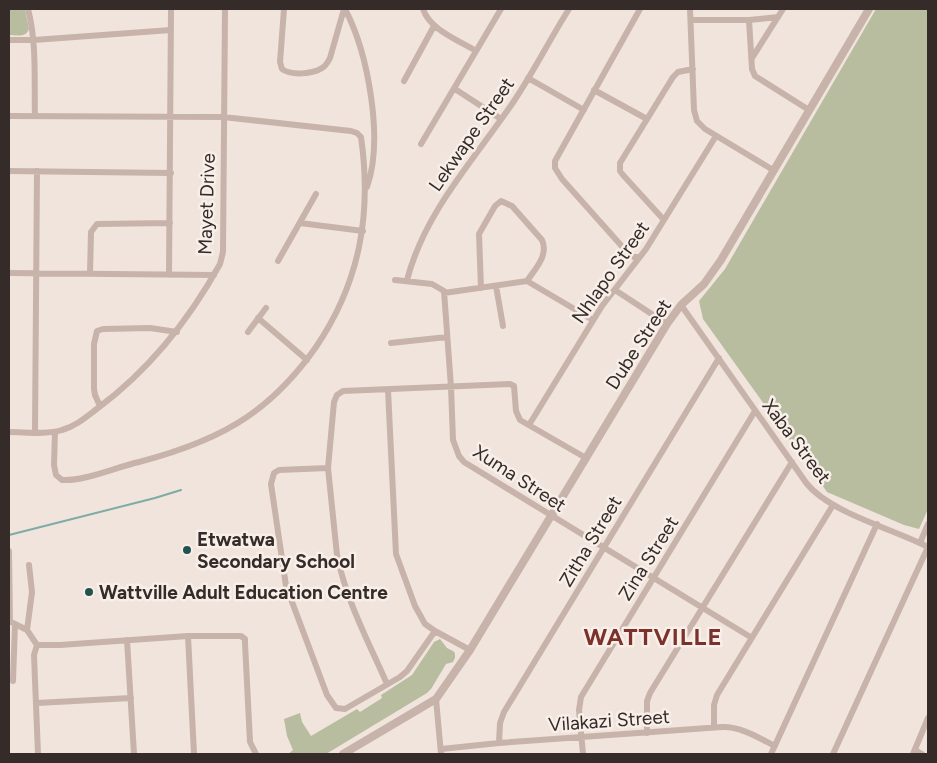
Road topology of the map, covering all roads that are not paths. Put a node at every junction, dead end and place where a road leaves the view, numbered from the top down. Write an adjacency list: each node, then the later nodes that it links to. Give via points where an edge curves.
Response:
1 (28, 9): 19 (street)
2 (171, 9): 17 (street)
3 (224, 9): 32 (street, Mayet Drive)
4 (284, 9): 5 (street, via 280,62 282,69 291,73 316,70 326,65)
5 (344, 9): 41 (street, via 362,48 373,118 371,177)
6 (423, 9): 16 (street)
7 (501, 9): 20 (street)
8 (568, 9): 23 (street, Lekwape Street)
9 (640, 9): 26 (street)
10 (690, 9): 14 (street)
11 (783, 9): 13 (street)
12 (869, 9): 28 (street, Dube Street)
13 (778, 17): 15 (street); 21 (street)
14 (690, 20): 15 (street); 22 (street)
15 (749, 20): 21 (street)
16 (434, 26): 20 (street); 24 (street)
17 (171, 30): 19 (street); 31 (street)
18 (9, 40): 19 (street)
19 (34, 40): 30 (street)
20 (476, 51): 25 (street)
21 (752, 59): 28 (street, via 755,76)
22 (693, 69): 34 (street, via 678,72 673,77); 35 (street, via 696,118 700,125)
23 (528, 78): 27 (street); 33 (street, Lekwape Street)
24 (404, 81)
25 (455, 89): 33 (street); 36 (street)
26 (594, 90): 27 (street); 34 (street)
27 (584, 110): 47 (street, via 557,156 555,168 627,252)
28 (809, 110): 37 (street, Dube Street)
29 (9, 116): 30 (street)
30 (35, 116): 31 (street)
31 (171, 116): 32 (street); 40 (street)
32 (223, 117): 41 (street, via 357,133 361,137); 53 (street, Mayet Drive, via 223,252)
33 (501, 119): 55 (street, Lekwape Street, via 433,218 412,260)
34 (647, 119): 43 (street, via 623,156 620,171)
35 (716, 136): 37 (street); 43 (street, Nhlapo Street)
36 (421, 144)
37 (774, 170): 61 (street, Dube Street, via 718,264 704,284)
38 (9, 171): 39 (street)
39 (37, 171): 40 (street); 50 (street)
40 (171, 173): 44 (street)
41 (366, 191): 46 (street)
42 (316, 194): 45 (street)
43 (664, 220): 47 (street, Nhlapo Street)
44 (170, 223): 51 (street, via 97,224 91,232); 52 (street)
45 (300, 223): 46 (street); 48 (street)
46 (363, 231): 72 (street, via 354,272 341,305)
47 (638, 257): 59 (street, Nhlapo Street)
48 (278, 261)
49 (9, 273): 50 (street)
50 (36, 273): 51 (street); 79 (street)
51 (90, 274): 52 (street)
52 (169, 275): 53 (street)
53 (214, 275): 67 (street, Mayet Drive)
54 (394, 280): 55 (street)
55 (407, 280): 60 (street, via 432,284)
56 (527, 281): 57 (street); 58 (street, via 542,258 545,245 512,206 502,202 495,206 480,234); 64 (street)
57 (496, 286): 58 (street); 66 (street)
58 (481, 288): 60 (street)
59 (615, 290): 64 (street, Nhlapo Street); 65 (street)
60 (444, 293): 69 (street, Xuma Street)
61 (681, 305): 65 (street, Dube Street); 71 (street, Xaba Street)
62 (266, 308): 63 (street)
63 (258, 318): 68 (street); 72 (street)
64 (593, 320): 77 (street, Nhlapo Street)
65 (667, 324): 81 (street, Dube Street)
66 (503, 326)
67 (177, 332): 75 (street, Mayet Drive, via 127,386); 75 (street, via 150,328 97,331 94,389)
68 (248, 332)
69 (447, 337): 70 (street); 73 (street, Xuma Street)
70 (391, 343)
71 (719, 358): 76 (street, Xaba Street); 90 (street, Zitha Street)
72 (307, 360): 80 (street, via 285,385 247,417 169,454 81,478 62,480 55,472)
73 (451, 387): 74 (street); 77 (street, via 513,385 518,417); 85 (street, Xuma Street, via 453,440 459,456 474,469)
74 (388, 390): 83 (street, via 343,392 335,398); 97 (street, via 396,554 421,618)
75 (100, 406): 80 (street, Mayet Drive, via 76,424)
76 (755, 411): 82 (street, Xaba Street); 93 (street, Zina Street)
77 (529, 425): 81 (street)
78 (9, 432): 79 (street, Mayet Drive)
79 (35, 432): 80 (street, Mayet Drive)
80 (55, 432)
81 (586, 458): 85 (street, Dube Street)
82 (792, 462): 84 (street, Xaba Street, via 816,494); 94 (street)
83 (328, 468): 104 (street, via 340,568); 104 (street, via 279,470 274,474 271,484 286,586 334,706 341,710 349,707)
84 (833, 504): 86 (street, Xaba Street); 99 (street)
85 (551, 516): 90 (street, Xuma Street); 102 (street, Dube Street)
86 (877, 524): 88 (street, Xaba Street); 113 (street)
87 (928, 524): 88 (street)
88 (920, 543): 89 (street, Xaba Street)
89 (928, 547): 123 (street)
90 (603, 548): 93 (street, Xuma Street); 112 (street, Zitha Street, via 504,712)
91 (9, 551): 95 (street)
92 (29, 565): 96 (street, via 32,592)
93 (653, 578): 94 (street, Xuma Street); 111 (street, Zina Street, via 581,697)
94 (702, 608): 99 (street, Xuma Street); 110 (street, via 648,698)
95 (11, 622): 96 (street); 103 (street)
96 (26, 630): 101 (street)
97 (434, 631): 102 (street); 104 (street, via 407,672)
98 (188, 636): 100 (street); 118 (street); 119 (street, via 243,637 246,643 250,742)
99 (752, 638): 109 (street, via 714,701)
100 (127, 640): 101 (street); 105 (street)
101 (36, 645): 107 (street)
102 (470, 650): 106 (street, Dube Street)
103 (14, 682)
104 (387, 684)
105 (131, 698): 107 (street); 117 (street)
106 (436, 700): 114 (street); 120 (street)
107 (37, 703): 116 (street)
108 (928, 718): 115 (street)
109 (714, 727): 110 (street, Vilakazi Street); 113 (street, Vilakazi Street, via 733,728)
110 (647, 733): 111 (street, Vilakazi Street)
111 (582, 738): 112 (street, Vilakazi Street); 121 (street, Zina Street)
112 (499, 743): 114 (street, Vilakazi Street)
113 (775, 746): 122 (street)
114 (441, 752)
115 (914, 752): 124 (street)
116 (38, 754)
117 (134, 754)
118 (194, 754)
119 (256, 754)
120 (343, 754)
121 (583, 754)
122 (771, 754)
123 (834, 754)
124 (922, 754)

